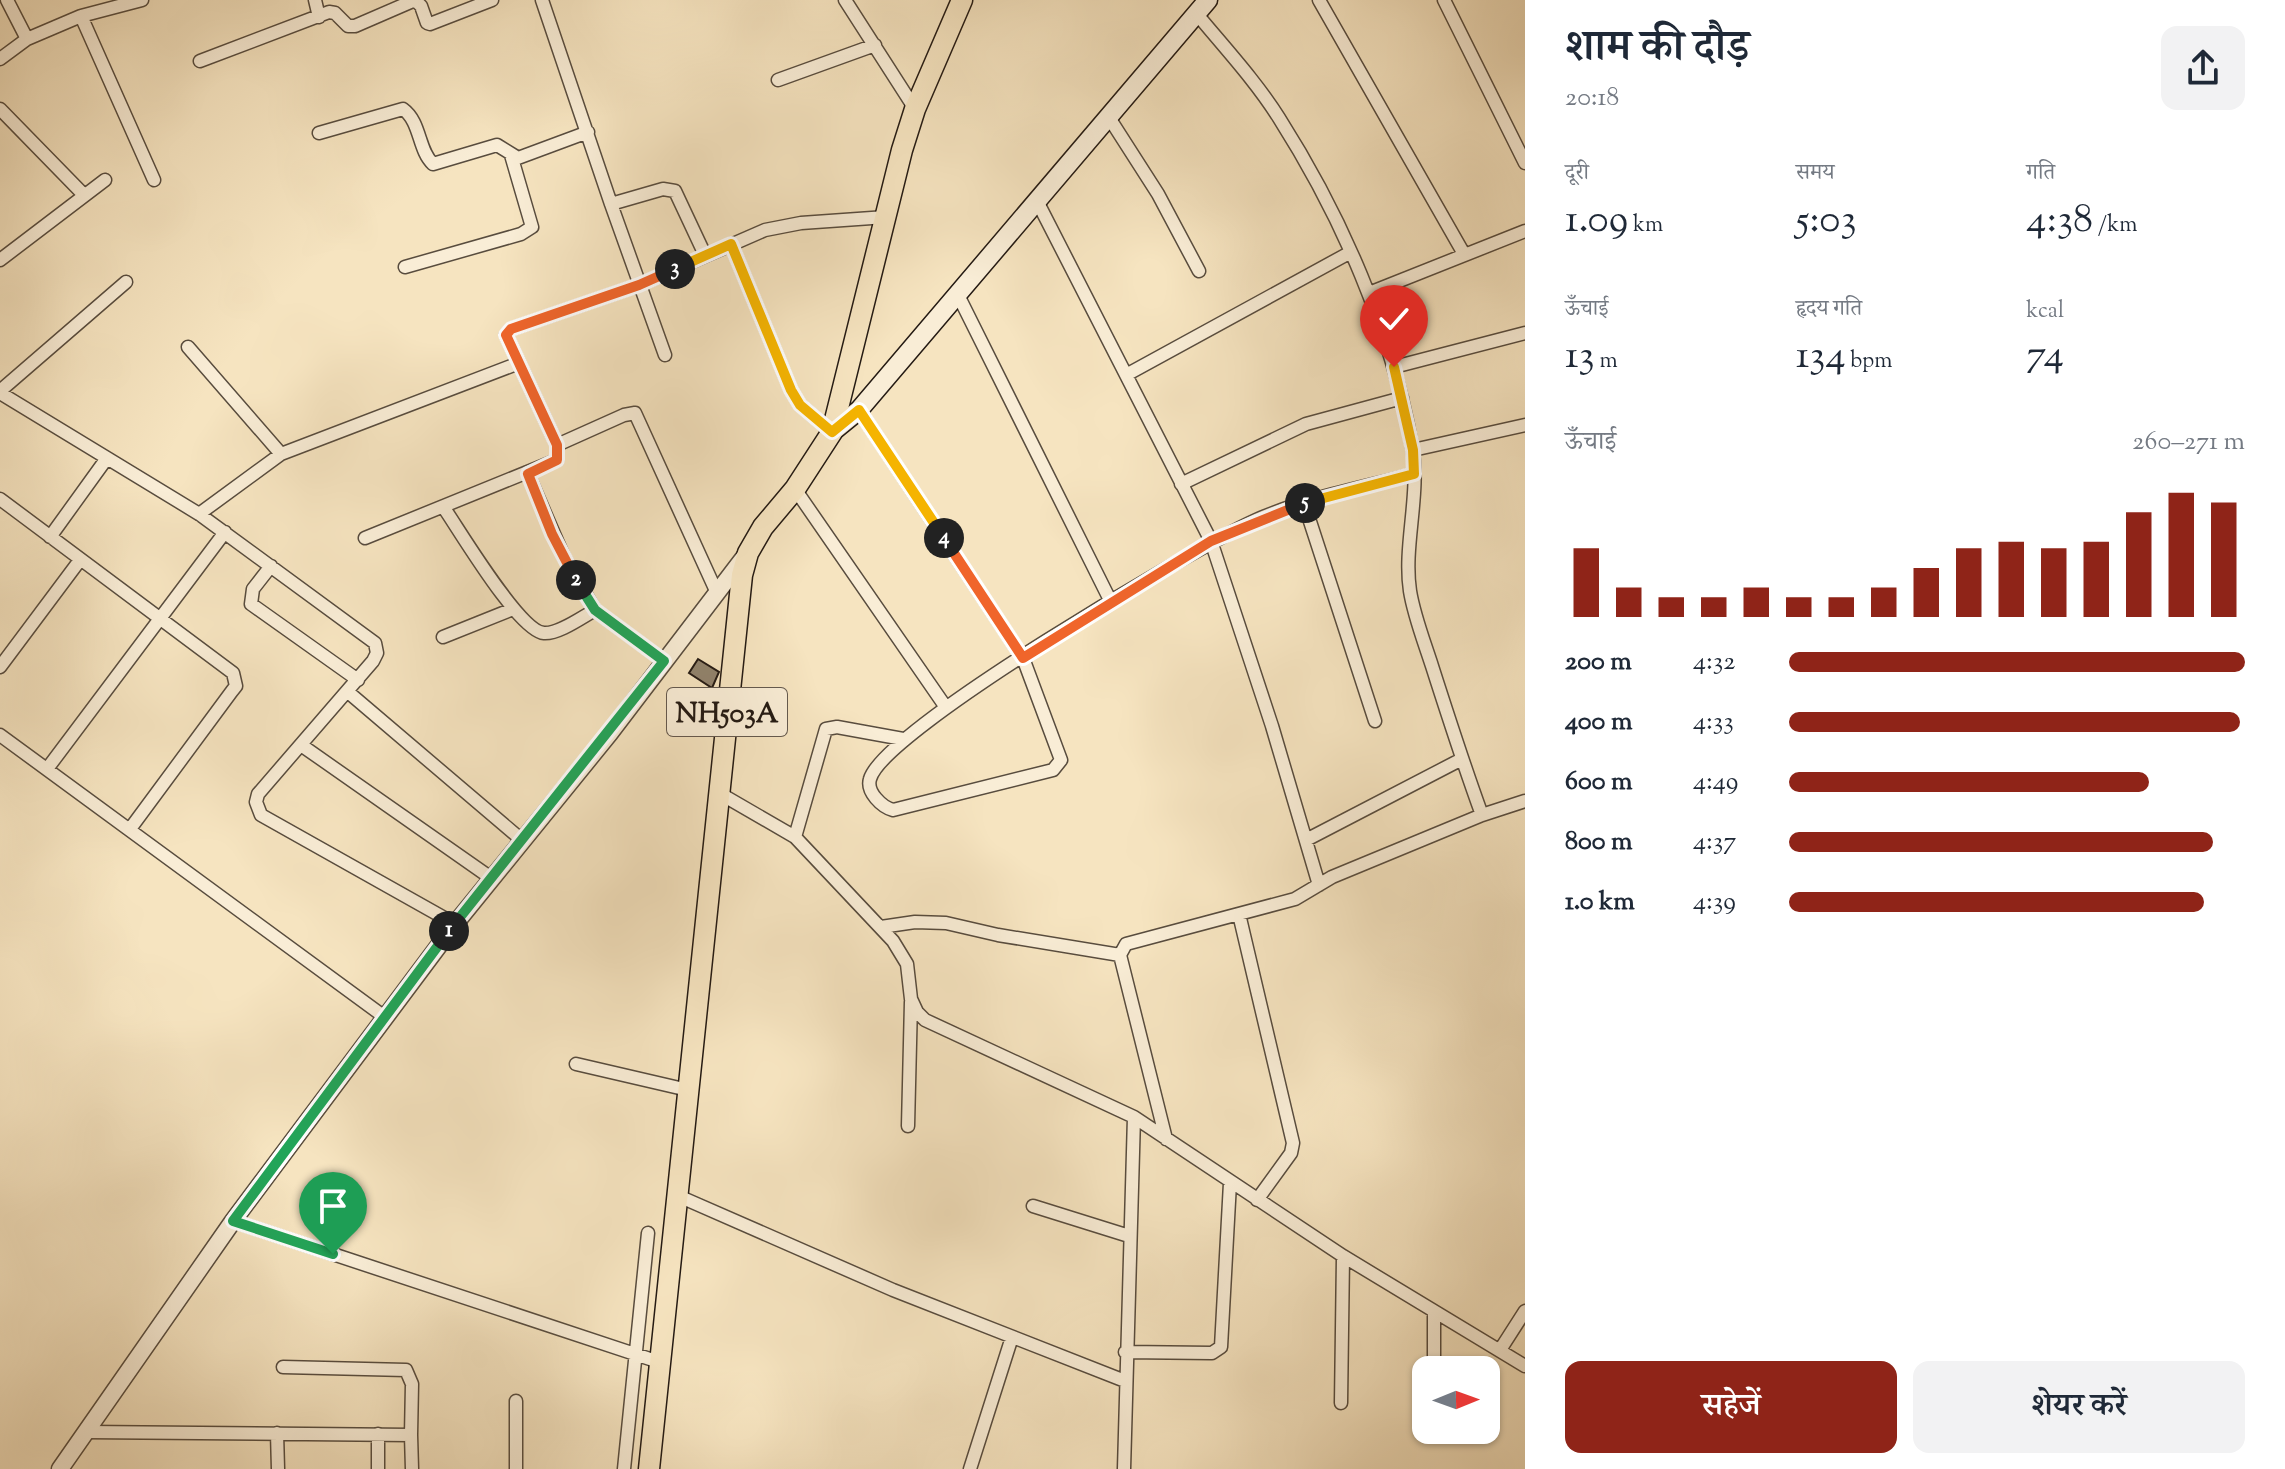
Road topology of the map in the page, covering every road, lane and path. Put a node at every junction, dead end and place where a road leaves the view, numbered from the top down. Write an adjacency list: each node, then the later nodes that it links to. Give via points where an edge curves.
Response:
1 (7, 0): 14 (street)
2 (142, 0): 10 (street)
3 (315, 0): 13 (street)
4 (492, 0): 13 (street, via 430,24 415,0 355,26 335,13)
5 (542, 0): 22 (street)
6 (845, 0): 15 (street)
7 (1319, 0): 35 (street)
8 (1444, 0): 25 (street)
9 (958, 2): 20 (highway, NH503A)
10 (104, 4): 12 (street)
11 (1202, 7): 21 (main road); 34 (street, via 1279,117)
12 (81, 16): 14 (street); 27 (street)
13 (319, 17): 17 (street)
14 (27, 39): 16 (street)
15 (875, 45): 18 (street); 20 (street)
16 (0, 59)
17 (200, 61)
18 (778, 80)
19 (0, 109): 28 (street)
20 (915, 109): 31 (highway, NH503A)
21 (1108, 116): 29 (main road); 39 (street)
22 (588, 132): 24 (street, via 524,157); 30 (street)
23 (319, 133): 24 (street, via 403,109 412,117 433,164 497,145)
24 (511, 155): 38 (street, via 532,227)
25 (1525, 163)
26 (105, 180): 28 (street)
27 (154, 180)
28 (84, 195): 37 (street)
29 (1037, 201): 43 (main road); 49 (street)
30 (611, 204): 36 (street, via 663,189 675,191); 41 (street)
31 (886, 217): 33 (street, via 780,226); 54 (highway, NH503A)
32 (1525, 231): 35 (street)
33 (731, 244): 36 (street); 54 (street, via 791,390 800,405)
34 (1351, 252): 42 (street); 49 (street)
35 (1464, 254): 42 (street)
36 (705, 255): 41 (street)
37 (0, 260)
38 (405, 267)
39 (1199, 271)
40 (126, 282): 50 (street)
41 (639, 285): 46 (street); 47 (street, via 511,329 507,341)
42 (1369, 293): 48 (street)
43 (958, 295): 52 (main road); 75 (street)
44 (1525, 333): 48 (street)
45 (188, 347): 57 (street)
46 (665, 355)
47 (519, 363): 55 (street); 57 (street)
48 (1394, 367): 51 (street)
49 (1126, 375): 61 (street)
50 (0, 392): 58 (street)
51 (1402, 398): 56 (street); 61 (street, via 1306,424)
52 (859, 410): 54 (main road); 80 (street)
53 (1525, 425): 56 (street)
54 (832, 432): 62 (highway, NH503A)
55 (557, 445): 59 (street, via 557,460); 74 (street, via 635,413)
56 (1413, 450): 60 (street)
57 (281, 454): 66 (street)
58 (107, 458): 66 (street); 68 (street)
59 (528, 474): 65 (street); 77 (street, via 552,534)
60 (1414, 474): 64 (street); 90 (street, via 1410,590)
61 (1181, 484): 70 (street)
62 (795, 489): 71 (highway, NH503A); 85 (street)
63 (0, 499): 68 (street)
64 (1304, 503): 70 (street); 86 (street)
65 (444, 508): 69 (street); 76 (street)
66 (199, 514): 67 (street)
67 (225, 532): 73 (street); 78 (street)
68 (50, 537): 72 (street)
69 (365, 538)
70 (1211, 541): 75 (street); 97 (street)
71 (748, 553): 74 (street); 92 (highway, NH503A)
72 (80, 560): 78 (street); 82 (street)
73 (271, 566): 83 (street, via 375,643 377,653); 83 (street, via 253,589 251,604)
74 (717, 593): 81 (street)
75 (1111, 602): 80 (street)
76 (513, 609): 77 (street, via 545,633); 79 (street)
77 (595, 610): 81 (street)
78 (160, 619): 91 (street); 95 (street, via 233,673 236,686)
79 (443, 637)
80 (1023, 658): 85 (street); 88 (street, via 1059,753 1059,766 893,810 871,791 869,780)
81 (664, 661): 98 (street)
82 (0, 667)
83 (358, 680): 84 (street)
84 (348, 692): 89 (street); 98 (street)
85 (945, 706): 88 (street)
86 (1375, 721)
87 (0, 735): 91 (street)
88 (903, 739): 96 (street, via 826,729)
89 (301, 745): 99 (street); 102 (street, via 258,794 261,815)
90 (1462, 759): 94 (street); 97 (street)
91 (47, 769): 95 (street)
92 (719, 793): 96 (street); 108 (highway, NH503A)
93 (1525, 801): 94 (street)
94 (1482, 815): 100 (street)
95 (130, 829): 106 (street)
96 (795, 837): 103 (street)
97 (1306, 840): 100 (street)
98 (523, 841): 99 (street)
99 (491, 878): 102 (street)
100 (1319, 885): 101 (street, via 1295,899)
101 (1239, 914): 104 (street, via 1126,944); 114 (street, via 1293,1143)
102 (455, 924): 106 (street)
103 (881, 927): 104 (street, via 946,923); 105 (street, via 903,952)
104 (1120, 955): 111 (street)
105 (911, 999): 109 (street, via 925,1020); 110 (street)
106 (386, 1018): 116 (street)
107 (576, 1064): 108 (street)
108 (688, 1090): 113 (highway, NH503A)
109 (1134, 1117): 111 (street); 118 (street)
110 (908, 1126)
111 (1166, 1139): 112 (street)
112 (1230, 1183): 114 (street); 124 (street, via 1221,1347 1212,1353)
113 (676, 1195): 122 (street); 127 (highway, NH503A)
114 (1257, 1200): 119 (street)
115 (1033, 1206): 118 (street)
116 (233, 1221): 125 (street); 133 (street)
117 (648, 1233): 125 (street)
118 (1129, 1236): 124 (street)
119 (1343, 1256): 120 (street); 132 (street)
120 (1434, 1311): 123 (street); 126 (street)
121 (1525, 1311): 123 (street)
122 (1012, 1337): 130 (street); 144 (street)
123 (1500, 1350): 128 (street)
124 (1125, 1352): 130 (street)
125 (635, 1354): 127 (street); 142 (street)
126 (1434, 1356)
127 (659, 1362): 143 (highway, NH503A)
128 (1525, 1366)
129 (283, 1367): 136 (street, via 406,1370 412,1384)
130 (1125, 1381): 145 (street)
131 (516, 1401): 141 (street)
132 (1341, 1403)
133 (87, 1432): 134 (street); 137 (street)
134 (277, 1433): 135 (street); 138 (street)
135 (378, 1434): 136 (street); 139 (street)
136 (411, 1435): 140 (street)
137 (60, 1469)
138 (278, 1469)
139 (378, 1469)
140 (412, 1469)
141 (516, 1469)
142 (624, 1469)
143 (649, 1469)
144 (970, 1469)
145 (1124, 1469)

